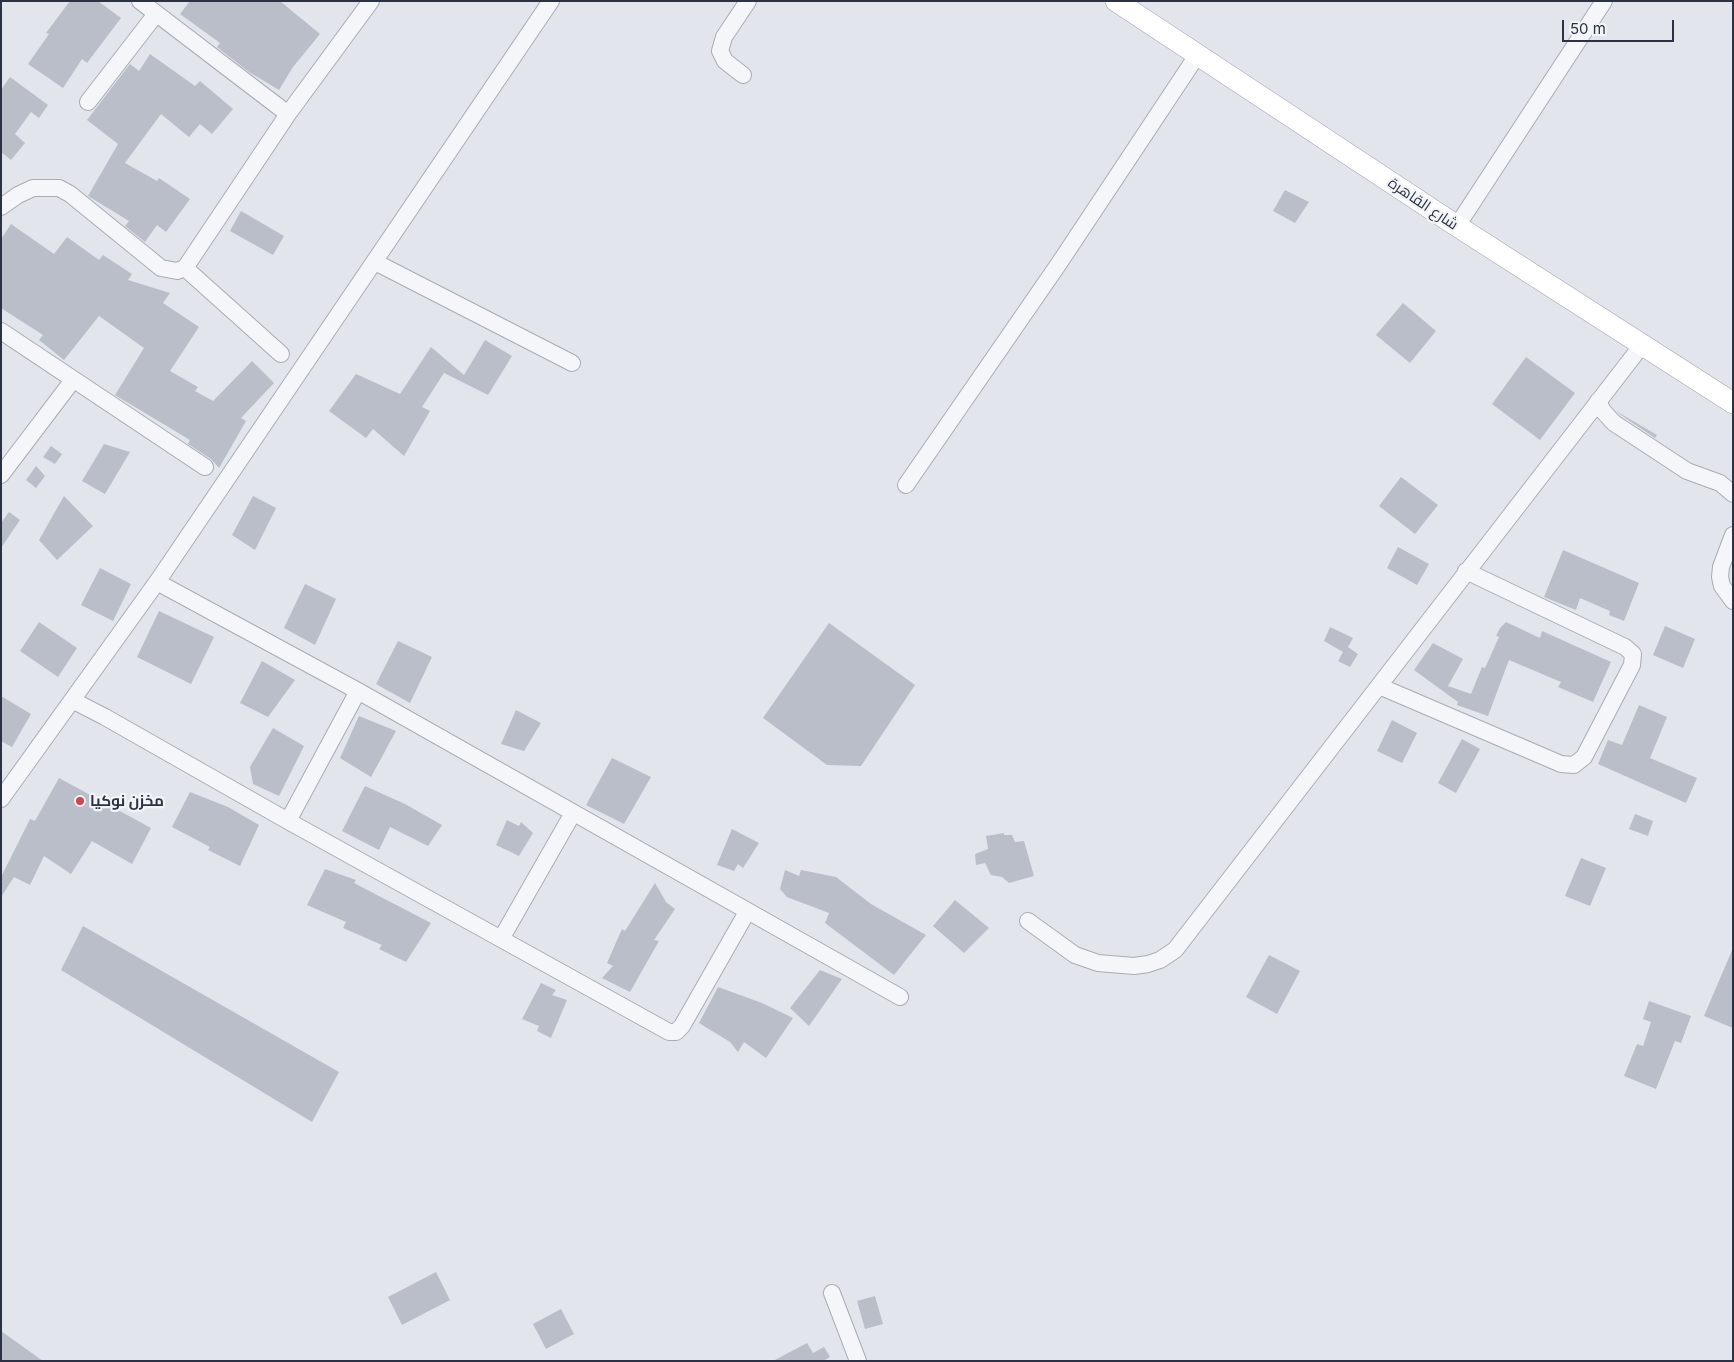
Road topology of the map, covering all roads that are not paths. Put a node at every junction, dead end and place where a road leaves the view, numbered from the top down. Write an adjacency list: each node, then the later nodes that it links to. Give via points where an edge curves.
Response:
1 (140, 1): 7 (street)
2 (371, 1): 11 (street)
3 (551, 1): 14 (street)
4 (748, 1): 9 (street, via 724,37 720,51 725,61)
5 (1116, 1): 8 (main road, شارع القاهرة)
6 (1604, 1): 13 (street)
7 (156, 14): 10 (street); 11 (street)
8 (1198, 54): 13 (main road, شارع القاهرة); 25 (street)
9 (744, 75)
10 (88, 102)
11 (288, 114): 15 (street)
12 (1, 208): 15 (street, via 33,188 59,188 161,268 177,271)
13 (1457, 226): 17 (main road, شارع القاهرة)
14 (375, 262): 19 (street); 29 (street)
15 (185, 268): 18 (street)
16 (1, 331): 20 (street)
17 (1642, 345): 21 (street); 22 (main road, شارع القاهرة)
18 (281, 354)
19 (572, 363)
20 (73, 380): 23 (street); 24 (street)
21 (1598, 401): 26 (street, via 1602,411 1614,422 1687,471 1720,483); 28 (street)
22 (1733, 403)
23 (205, 467)
24 (1, 475)
25 (906, 485)
26 (1733, 494)
27 (1733, 535): 30 (street, via 1720,577 1722,586)
28 (1466, 571): 31 (street); 31 (street, via 1625,647 1633,654 1632,665 1584,757 1574,765 1561,764)
29 (157, 582): 32 (street); 33 (street)
30 (1733, 601)
31 (1379, 686): 38 (street, via 1185,940 1168,956 1134,966 1098,963 1075,955)
32 (358, 691): 35 (street); 36 (street)
33 (72, 700): 34 (street); 36 (street)
34 (1, 799)
35 (573, 813): 37 (street); 39 (street)
36 (288, 821): 39 (street)
37 (747, 912): 39 (street, via 682,1026 673,1033); 40 (street)
38 (1028, 921)
39 (501, 939)
40 (900, 997)
41 (832, 1294): 42 (street)
42 (858, 1361)

